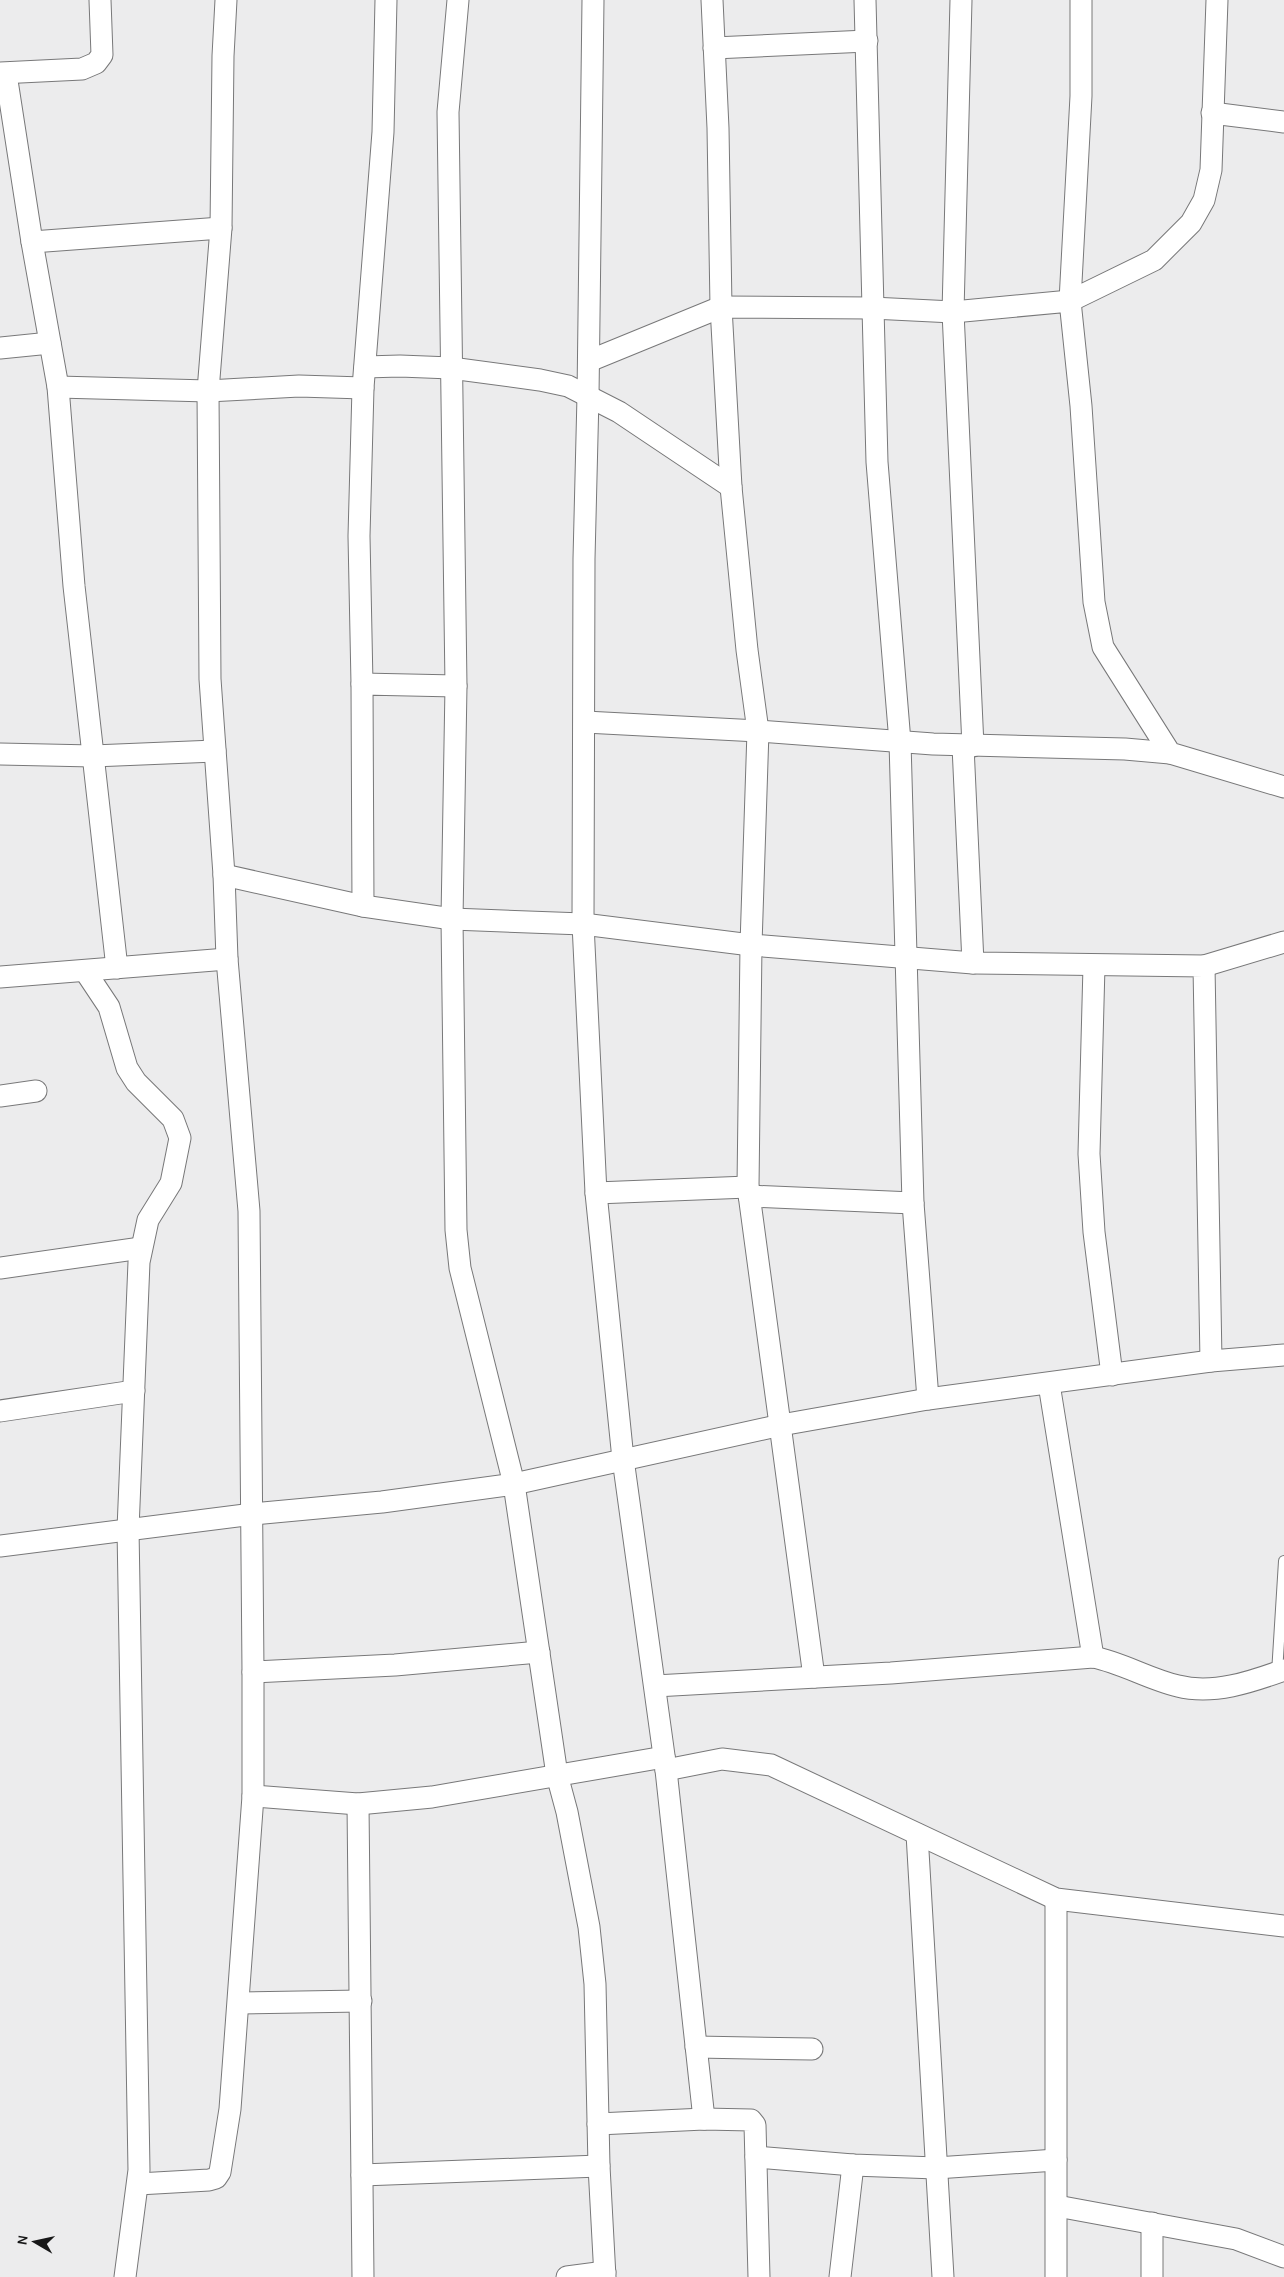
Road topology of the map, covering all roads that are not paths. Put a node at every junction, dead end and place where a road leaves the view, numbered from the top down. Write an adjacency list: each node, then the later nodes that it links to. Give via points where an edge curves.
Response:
1 (100, 0): 13 (street, via 102,55 96,64)
2 (226, 0): 16 (street)
3 (386, 0): 26 (street, via 383,132)
4 (458, 0): 25 (street, via 448,112)
5 (593, 0): 24 (street)
6 (712, 0): 12 (street)
7 (865, 0): 11 (street)
8 (961, 0): 21 (street)
9 (1081, 0): 18 (street, via 1081,96)
10 (1217, 0): 14 (street)
11 (866, 41): 12 (street); 20 (street)
12 (714, 48): 19 (street)
13 (3, 74): 17 (street)
14 (1212, 113): 15 (street); 18 (street, via 1211,170 1204,200 1191,223 1154,260)
15 (1284, 122)
16 (221, 228): 17 (street); 28 (street)
17 (32, 242): 22 (street)
18 (1070, 301): 21 (street); 38 (street, via 1081,406 1094,602 1103,647)
19 (721, 306): 20 (street); 24 (street); 30 (street)
20 (872, 308): 21 (street); 35 (street, via 877,462)
21 (953, 312): 36 (street)
22 (50, 343): 23 (street); 27 (street)
23 (0, 348)
24 (589, 361): 29 (street)
25 (451, 368): 26 (street, via 400,366); 29 (street, via 540,380 568,386); 32 (street)
26 (364, 377): 28 (street, via 299,386); 31 (street, via 359,536)
27 (58, 386): 28 (street); 40 (street)
28 (208, 391): 37 (street, via 210,680)
29 (588, 396): 30 (street, via 619,412); 33 (street)
30 (731, 487): 34 (street)
31 (362, 684): 32 (street); 43 (street)
32 (456, 686): 44 (street)
33 (585, 722): 34 (street); 45 (street)
34 (758, 731): 35 (street); 47 (street)
35 (900, 742): 36 (street); 48 (street)
36 (968, 746): 38 (street); 50 (street)
37 (215, 751): 40 (street); 42 (street)
38 (1170, 753): 41 (street)
39 (0, 754): 40 (street)
40 (92, 756): 53 (street)
41 (1284, 787)
42 (224, 874): 43 (street); 49 (street)
43 (363, 906): 44 (street)
44 (452, 919): 45 (street); 72 (street, via 456,1230 460,1268)
45 (583, 924): 47 (street); 59 (street)
46 (1284, 942): 52 (street)
47 (751, 945): 48 (street); 58 (street)
48 (905, 957): 50 (street); 60 (street)
49 (227, 959): 53 (street); 73 (street, via 249,1211)
50 (973, 963): 51 (street)
51 (1094, 966): 52 (street); 65 (street, via 1089,1154 1094,1232)
52 (1204, 966): 64 (street)
53 (117, 968): 54 (street)
54 (85, 971): 55 (street); 61 (street, via 109,1008 127,1068 136,1082 173,1119 180,1138 171,1183 148,1220)
55 (0, 977)
56 (36, 1091): 57 (street)
57 (0, 1096)
58 (749, 1192): 59 (street); 60 (street); 70 (street)
59 (596, 1193): 71 (street)
60 (913, 1203): 68 (street)
61 (141, 1248): 62 (street); 67 (street)
62 (0, 1268)
63 (1284, 1355): 64 (street)
64 (1211, 1361): 65 (street)
65 (1112, 1375): 66 (street)
66 (1049, 1384): 68 (street); 78 (street)
67 (134, 1391): 69 (street); 74 (street)
68 (928, 1399): 70 (street)
69 (0, 1411)
70 (781, 1425): 71 (street); 81 (street)
71 (623, 1459): 72 (street); 82 (street)
72 (514, 1484): 73 (street, via 382,1502); 77 (street)
73 (253, 1514): 74 (street); 80 (street)
74 (128, 1530): 75 (street); 102 (street, via 140,2138)
75 (0, 1546)
76 (1284, 1561): 79 (lane)
77 (539, 1652): 80 (street, via 395,1665); 84 (street)
78 (1093, 1657): 79 (street, via 1179,1686 1209,1689); 81 (street)
79 (1280, 1671)
80 (253, 1672): 85 (street)
81 (814, 1677): 82 (street)
82 (655, 1686): 83 (street)
83 (665, 1764): 84 (street); 87 (street, via 722,1759 771,1766); 92 (street)
84 (557, 1774): 86 (street, via 432,1797); 95 (street, via 589,1927 595,1984)
85 (253, 1796): 86 (street); 91 (street)
86 (358, 1804): 90 (street)
87 (917, 1834): 88 (street); 100 (street)
88 (1056, 1899): 89 (street); 97 (street)
89 (1284, 1926)
90 (361, 2001): 91 (street); 101 (street)
91 (238, 2003): 102 (street, via 230,2109 220,2172 209,2180)
92 (696, 2047): 93 (street); 94 (street)
93 (812, 2048)
94 (704, 2119): 95 (street); 96 (street, via 751,2120 755,2125)
95 (598, 2124): 99 (street)
96 (756, 2157): 98 (street); 110 (street)
97 (1056, 2160): 100 (street); 103 (street)
98 (852, 2165): 100 (street); 111 (street)
99 (599, 2166): 101 (street); 106 (street)
100 (936, 2168): 112 (street)
101 (362, 2175): 108 (street)
102 (138, 2184): 107 (street)
103 (1057, 2206): 104 (street); 113 (street)
104 (1152, 2223): 105 (street, via 1236,2238); 114 (street)
105 (1284, 2256)
106 (605, 2274): 109 (street)
107 (125, 2277)
108 (362, 2277)
109 (567, 2277)
110 (759, 2277)
111 (840, 2277)
112 (943, 2277)
113 (1056, 2277)
114 (1152, 2277)

